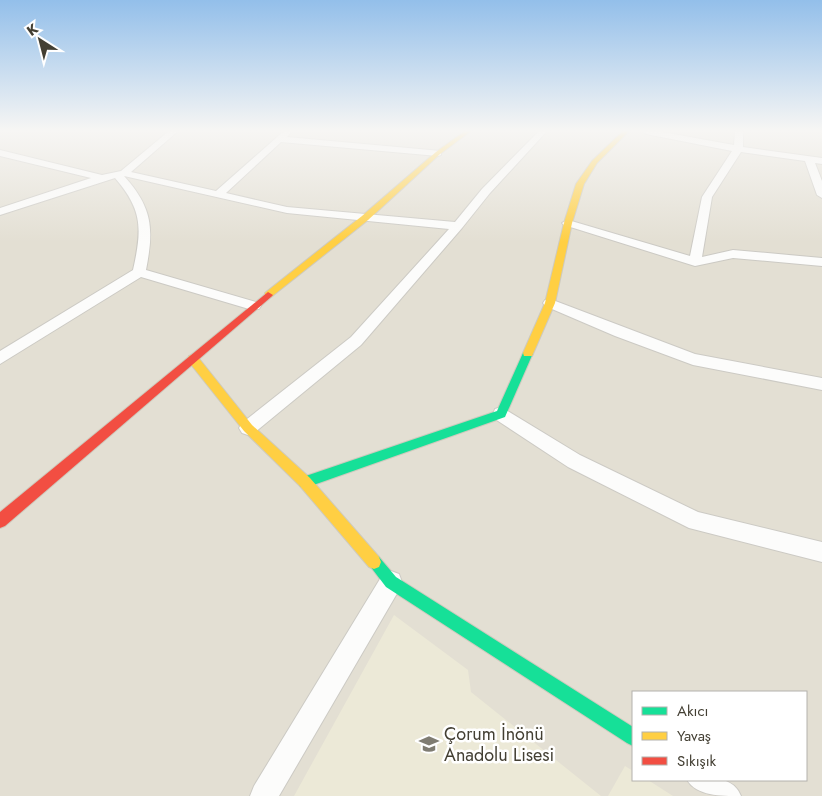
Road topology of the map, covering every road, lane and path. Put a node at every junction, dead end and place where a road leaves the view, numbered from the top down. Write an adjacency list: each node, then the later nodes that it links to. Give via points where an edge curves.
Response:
1 (62, 168): 10 (street)
2 (129, 168): 9 (street)
3 (248, 168): 11 (street)
4 (421, 168): 14 (street)
5 (508, 168): 16 (street)
6 (590, 168): 15 (street, via 580,184)
7 (726, 168): 17 (street, via 708,197)
8 (812, 168): 12 (street)
9 (121, 175): 10 (street); 11 (street); 19 (street, via 140,203 146,224)
10 (102, 178): 13 (street)
11 (218, 195): 14 (street, via 287,210)
12 (822, 195)
13 (0, 212)
14 (364, 218): 16 (street); 21 (street)
15 (568, 223): 17 (street); 20 (street)
16 (458, 226): 26 (street, via 356,341)
17 (695, 262): 18 (street, via 733,254)
18 (822, 262)
19 (139, 272): 21 (street); 22 (street)
20 (550, 303): 24 (street, via 693,359); 25 (street)
21 (254, 306): 23 (street)
22 (0, 358)
23 (193, 359): 26 (street); 28 (street)
24 (822, 384)
25 (501, 414): 27 (street); 29 (street, via 574,461 696,521)
26 (248, 428): 27 (street)
27 (305, 482): 30 (street)
28 (0, 521)
29 (822, 552)
30 (391, 582): 31 (street); 33 (street)
31 (632, 736)
32 (703, 781): 34 (street)
33 (264, 796)
34 (726, 796)

